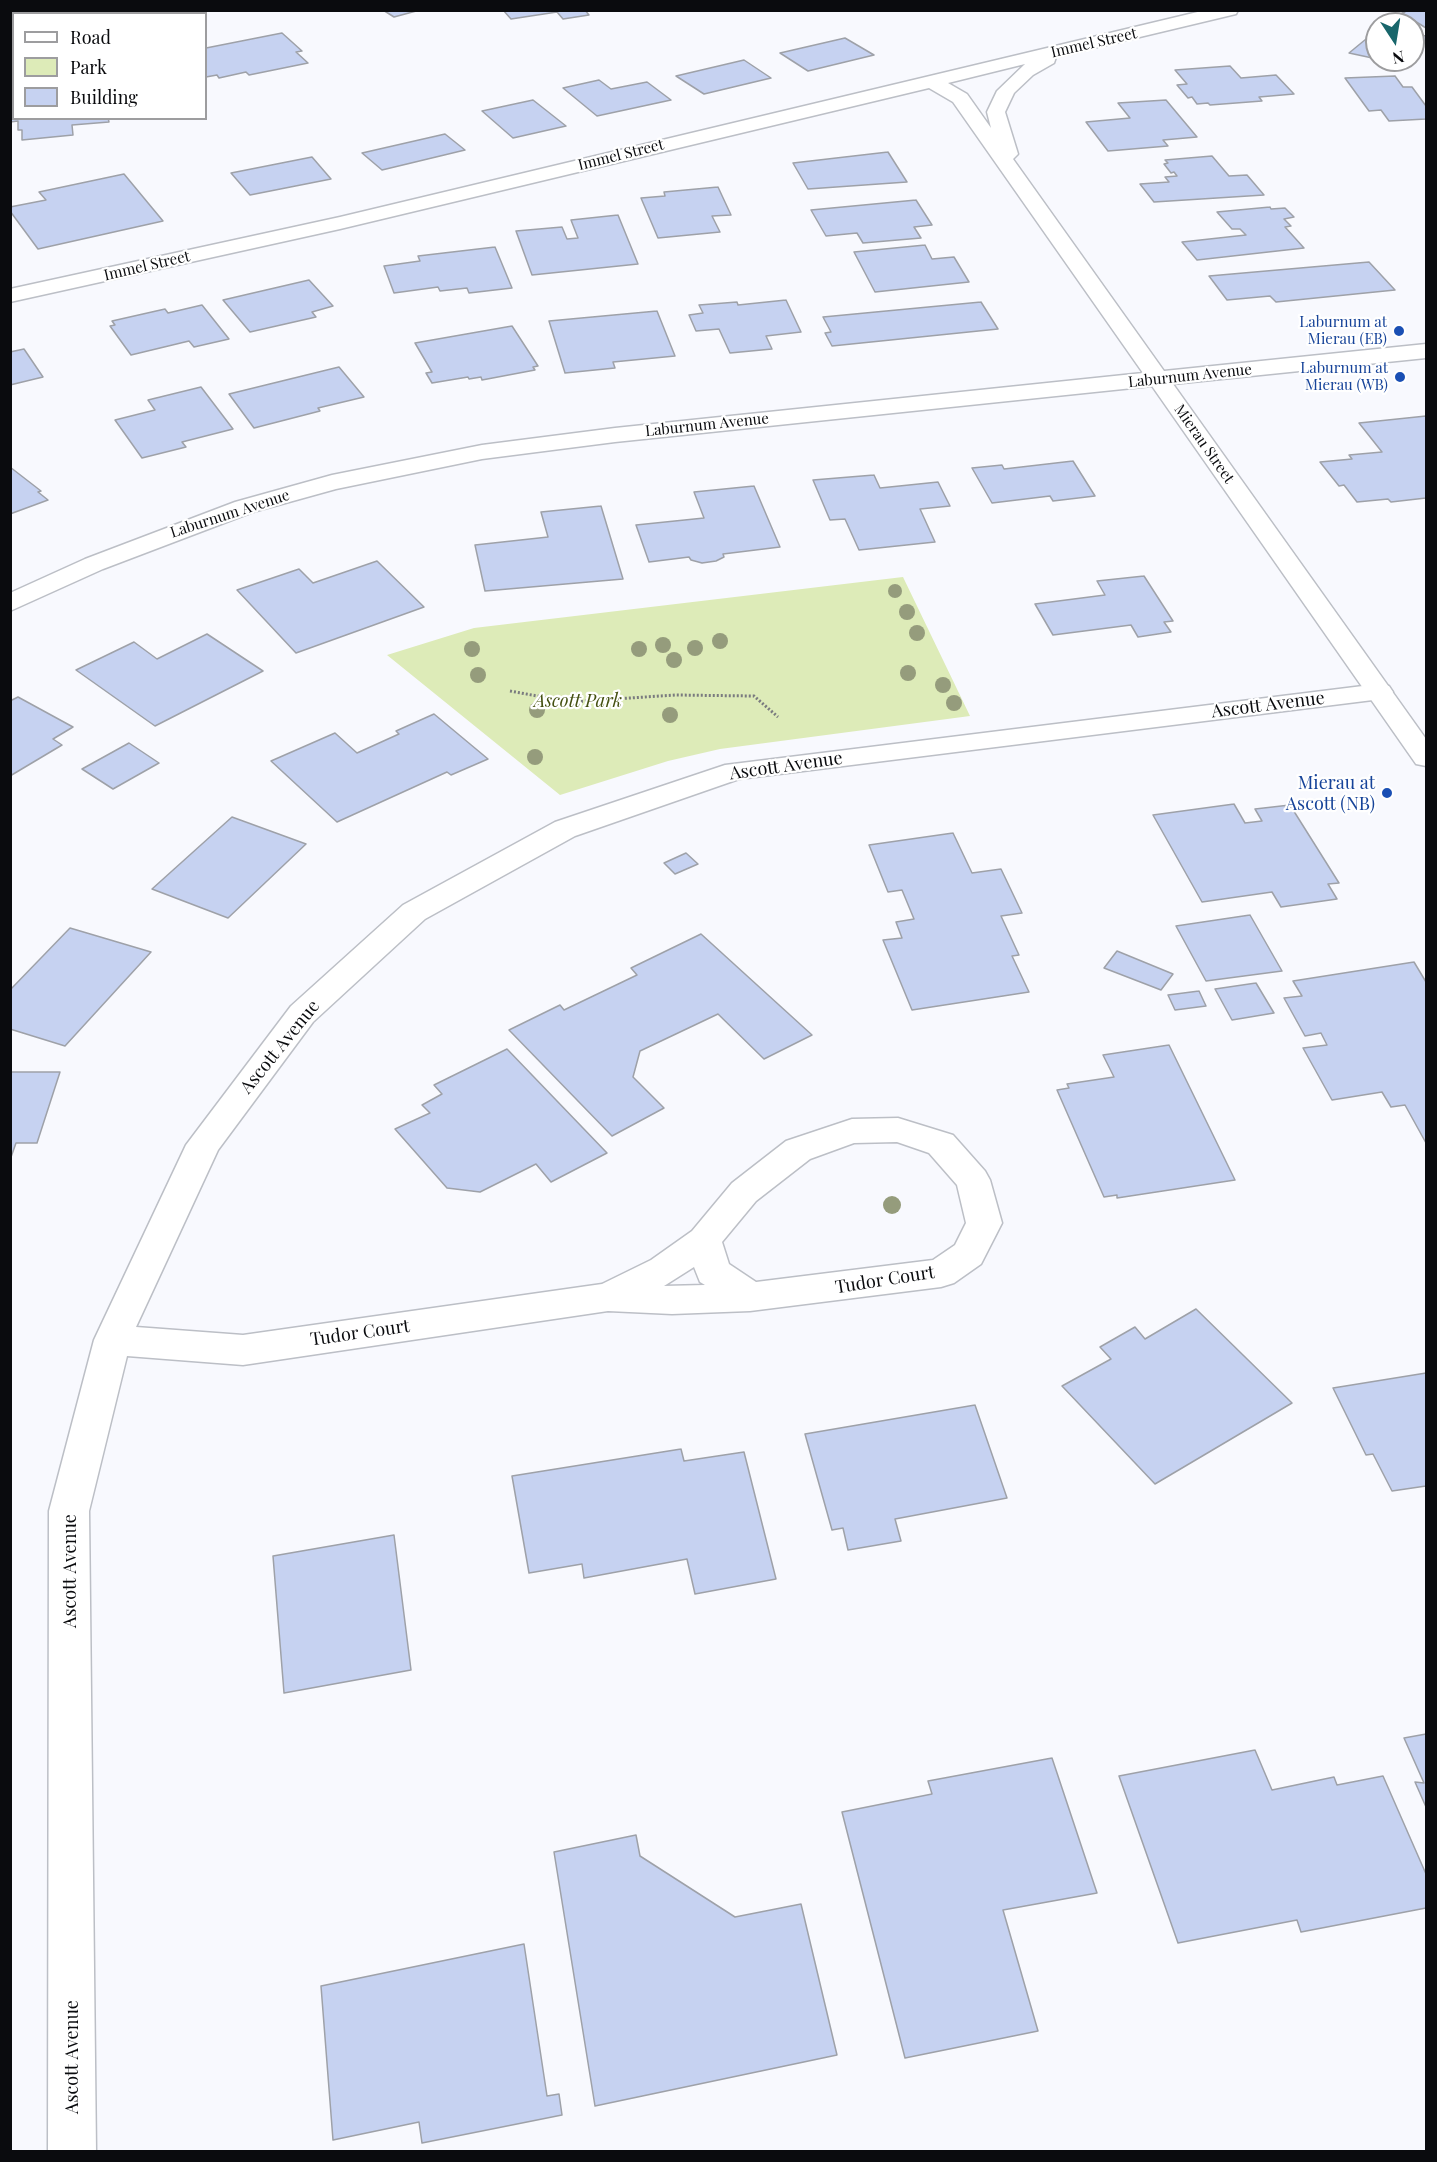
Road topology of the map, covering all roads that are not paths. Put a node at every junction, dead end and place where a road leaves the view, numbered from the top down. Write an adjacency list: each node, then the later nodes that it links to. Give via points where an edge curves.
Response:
1 (65, 10): 3 (street)
2 (1230, 10): 4 (street, Immel Street)
3 (44, 12)
4 (1065, 50): 5 (street, Immel Street); 6 (street, via 1027,71 1006,91 996,112)
5 (931, 81): 6 (street, Mierau Street, via 960,98); 7 (street, Immel Street, via 340,223)
6 (1012, 170): 9 (street, Mierau Street)
7 (10, 296)
8 (1426, 351): 9 (street, Laburnum Avenue)
9 (1159, 379): 10 (street, Laburnum Avenue, via 482,452 332,482 244,507 94,564); 11 (street, Mierau Street)
10 (10, 603)
11 (1379, 692): 12 (street, Mierau Street); 16 (street, Ascott Avenue, via 735,771 565,829 414,912 302,1014 203,1145)
12 (1423, 748)
13 (704, 1240): 14 (street, Tudor Court, via 664,1270); 15 (street, via 713,1272); 15 (street, Tudor Court, via 744,1192 798,1150 852,1131 898,1130 941,1144 973,1180 984,1223 968,1254 941,1273)
14 (608, 1297): 15 (street, Tudor Court); 16 (street, Tudor Court, via 243,1350)
15 (750, 1297)
16 (112, 1340): 17 (street, Ascott Avenue, via 69,1511)
17 (72, 2151)

